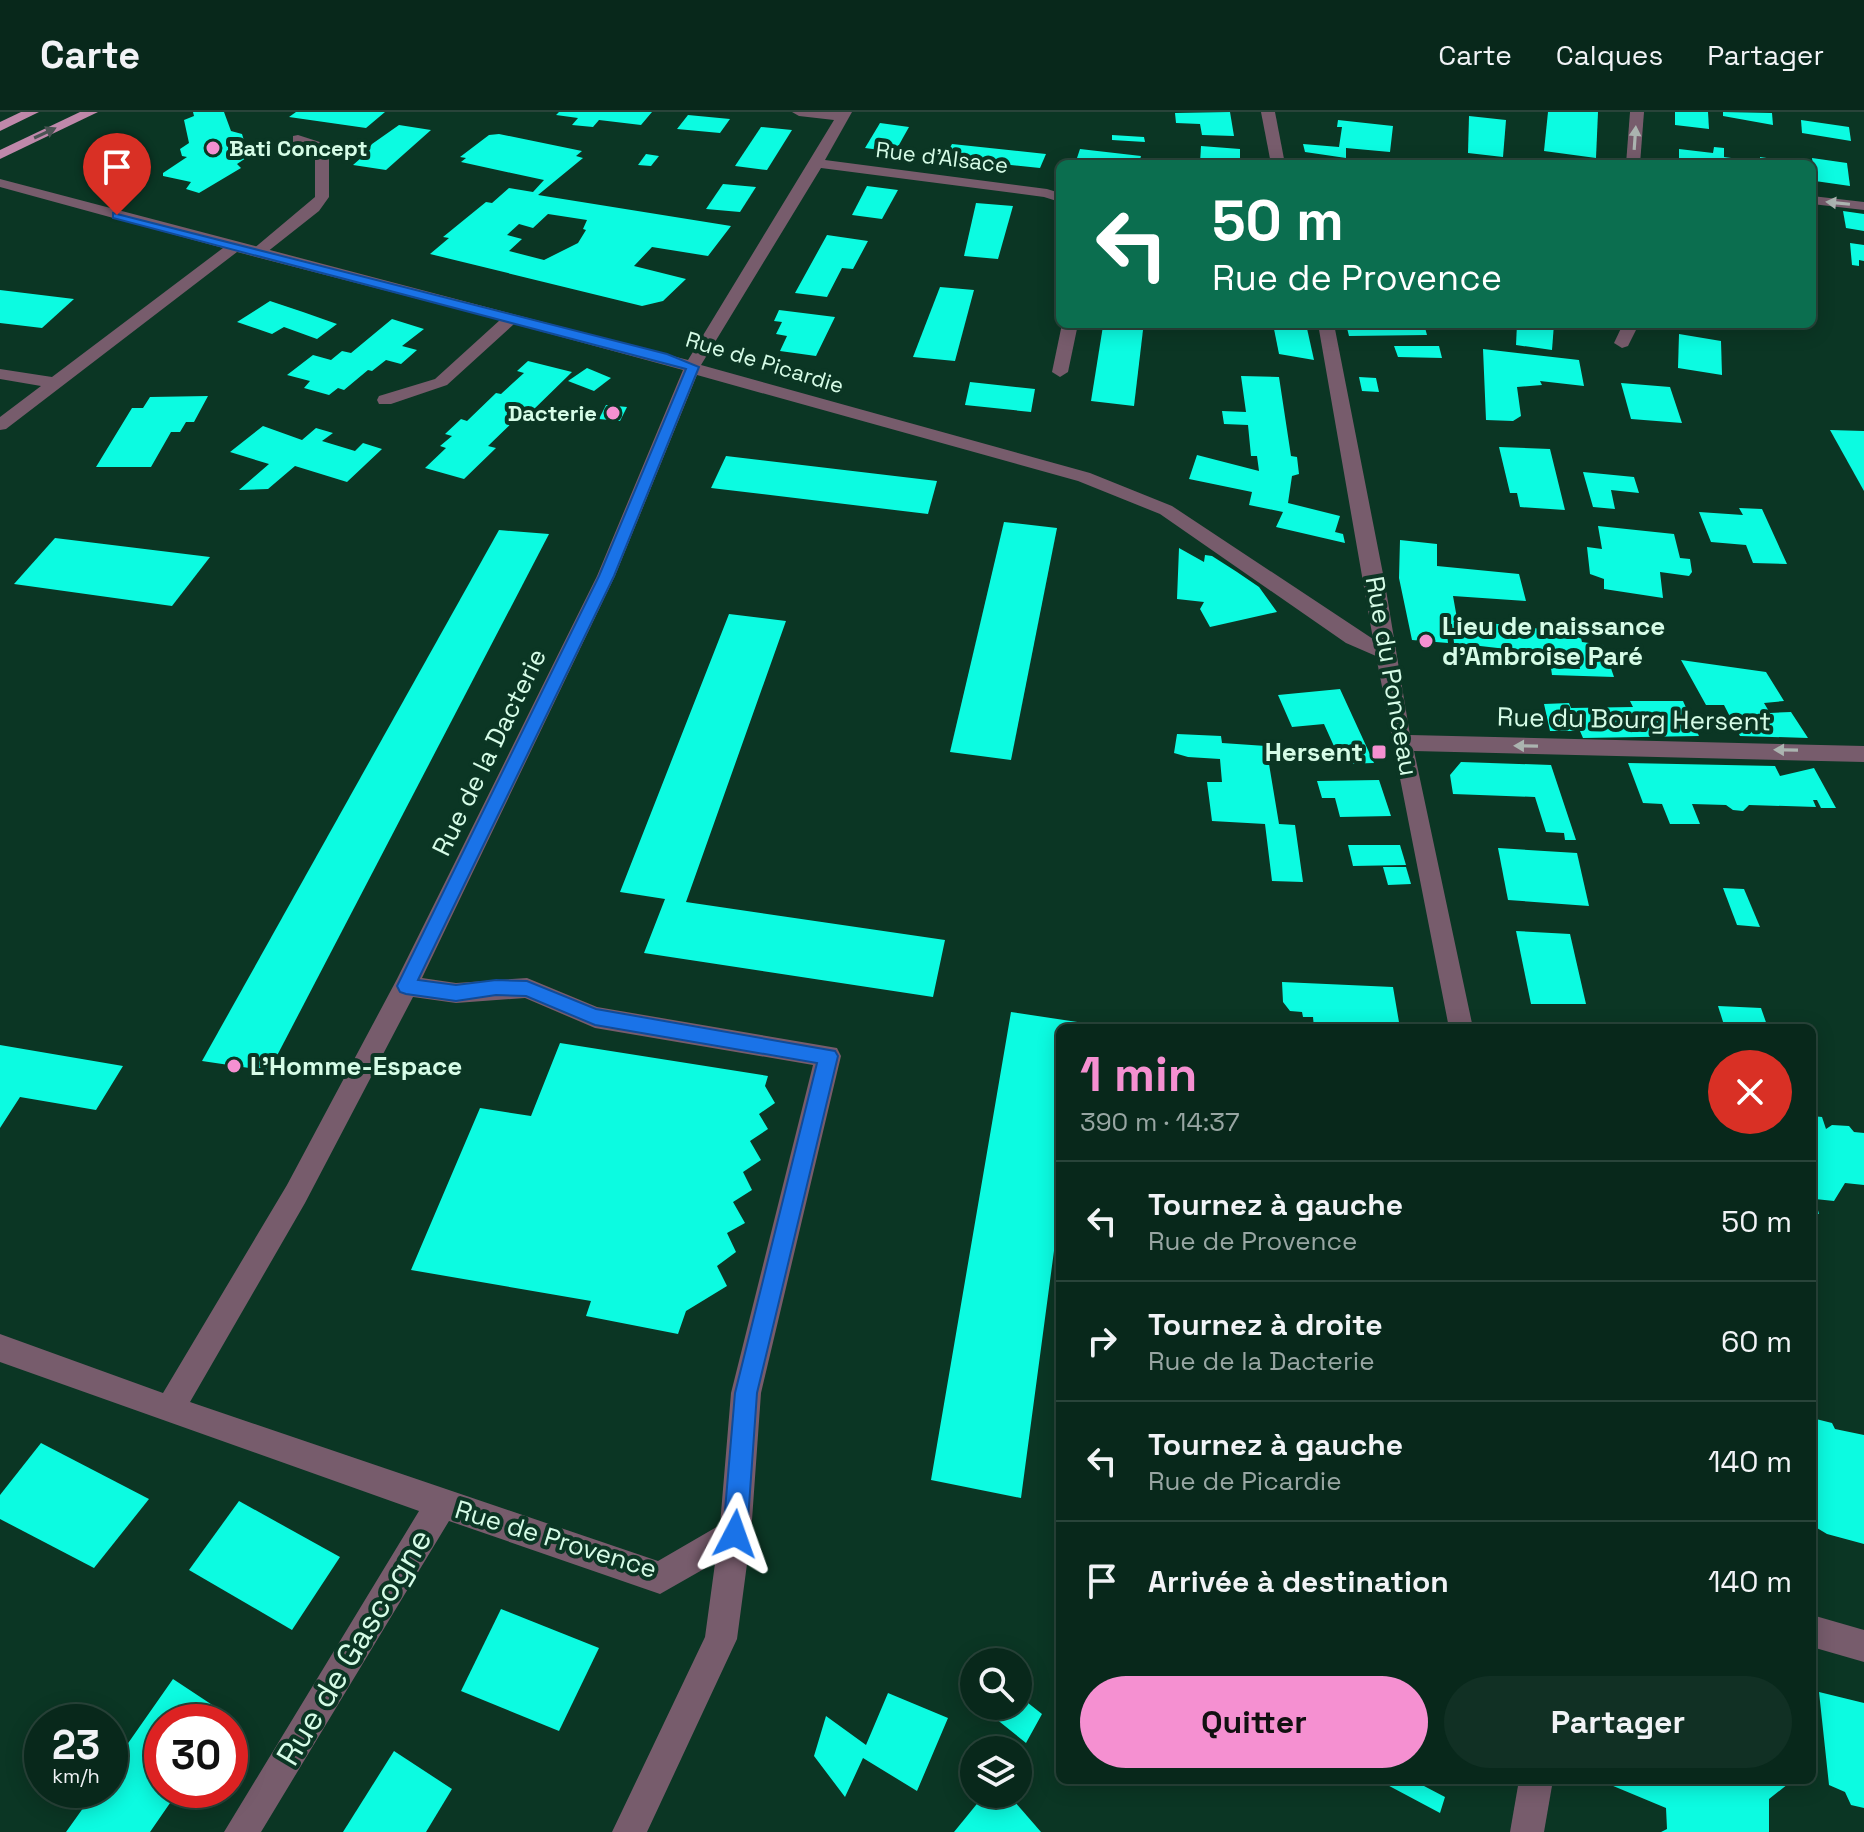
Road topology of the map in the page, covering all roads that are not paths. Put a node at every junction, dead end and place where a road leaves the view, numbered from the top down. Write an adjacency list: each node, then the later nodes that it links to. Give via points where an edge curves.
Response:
1 (32, 112): 7 (main road)
2 (91, 112): 9 (main road, one-way to 2)
3 (799, 112): 6 (street)
4 (1268, 112): 10 (street)
5 (1637, 112): 11 (street, one-way to 5)
6 (844, 114): 12 (street, Rue de la Dacterie)
7 (0, 127)
8 (298, 139): 18 (street, via 322,145 322,197)
9 (0, 155)
10 (1277, 160)
11 (1633, 160)
12 (817, 163): 14 (street, Rue d'Alsace); 24 (street, Rue de la Dacterie)
13 (0, 183): 17 (street, Rue de Picardie)
14 (1056, 196)
15 (1816, 200): 16 (street, one-way to 15)
16 (1864, 206)
17 (234, 247): 18 (street, Rue de Picardie); 27 (street)
18 (257, 253): 19 (street, Rue de Picardie)
19 (511, 318): 24 (street, Rue de Picardie); 28 (street, via 441,382)
20 (1069, 328): 25 (street)
21 (1327, 328): 30 (street, Rue du Ponceau)
22 (1629, 328): 23 (street)
23 (1622, 343)
24 (692, 367): 30 (street, Rue de Picardie, via 1127,493 1166,510 1353,638); 33 (street, Rue de la Dacterie, via 606,576)
25 (1060, 372)
26 (0, 374): 27 (street)
27 (56, 383): 29 (street)
28 (385, 400)
29 (0, 425)
30 (1384, 652): 31 (street, Rue du Ponceau)
31 (1402, 743): 32 (street, Rue du Bourg Hersent, one-way to 31); 34 (street, Rue du Ponceau)
32 (1864, 754)
33 (406, 986): 36 (street, Rue de la Dacterie, via 296,1194); 38 (street, via 456,993 527,988 595,1017 828,1056 746,1393)
34 (1460, 1024)
35 (0, 1348): 36 (street, Rue de Provence)
36 (169, 1410): 37 (street, Rue de Provence)
37 (442, 1503): 38 (street, Rue de Provence, via 660,1578); 42 (street, Rue de Gascogne)
38 (735, 1534): 43 (street, via 721,1639)
39 (1816, 1632): 40 (street)
40 (1864, 1646)
41 (1535, 1784): 44 (street)
42 (241, 1832)
43 (629, 1832)
44 (1527, 1832)

